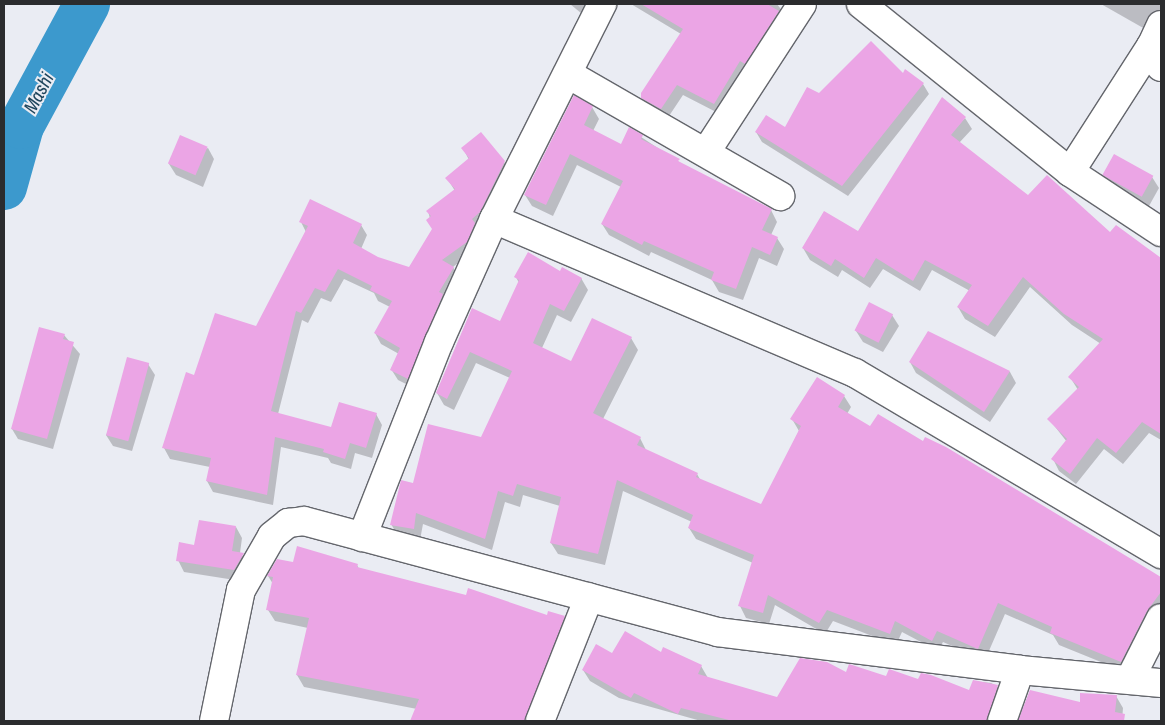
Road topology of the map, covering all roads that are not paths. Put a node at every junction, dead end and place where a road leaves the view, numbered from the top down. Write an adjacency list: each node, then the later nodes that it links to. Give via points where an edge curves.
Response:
1 (602, 4): 5 (street)
2 (802, 4): 6 (street)
3 (860, 4): 7 (street)
4 (1158, 46): 7 (street)
5 (568, 74): 6 (street); 9 (street)
6 (706, 152): 8 (street)
7 (1070, 172): 10 (street)
8 (780, 196)
9 (494, 219): 11 (street, via 439,342); 12 (street, via 855,373)
10 (1161, 232)
11 (362, 537): 13 (street); 18 (street, via 304,521 288,523 272,536 241,590)
12 (1161, 554)
13 (589, 598): 15 (street, via 717,632); 19 (street)
14 (1161, 618): 16 (street)
15 (1020, 670): 16 (street); 20 (street)
16 (1130, 679): 17 (street)
17 (1161, 683)
18 (214, 721)
19 (540, 721)
20 (1002, 721)

